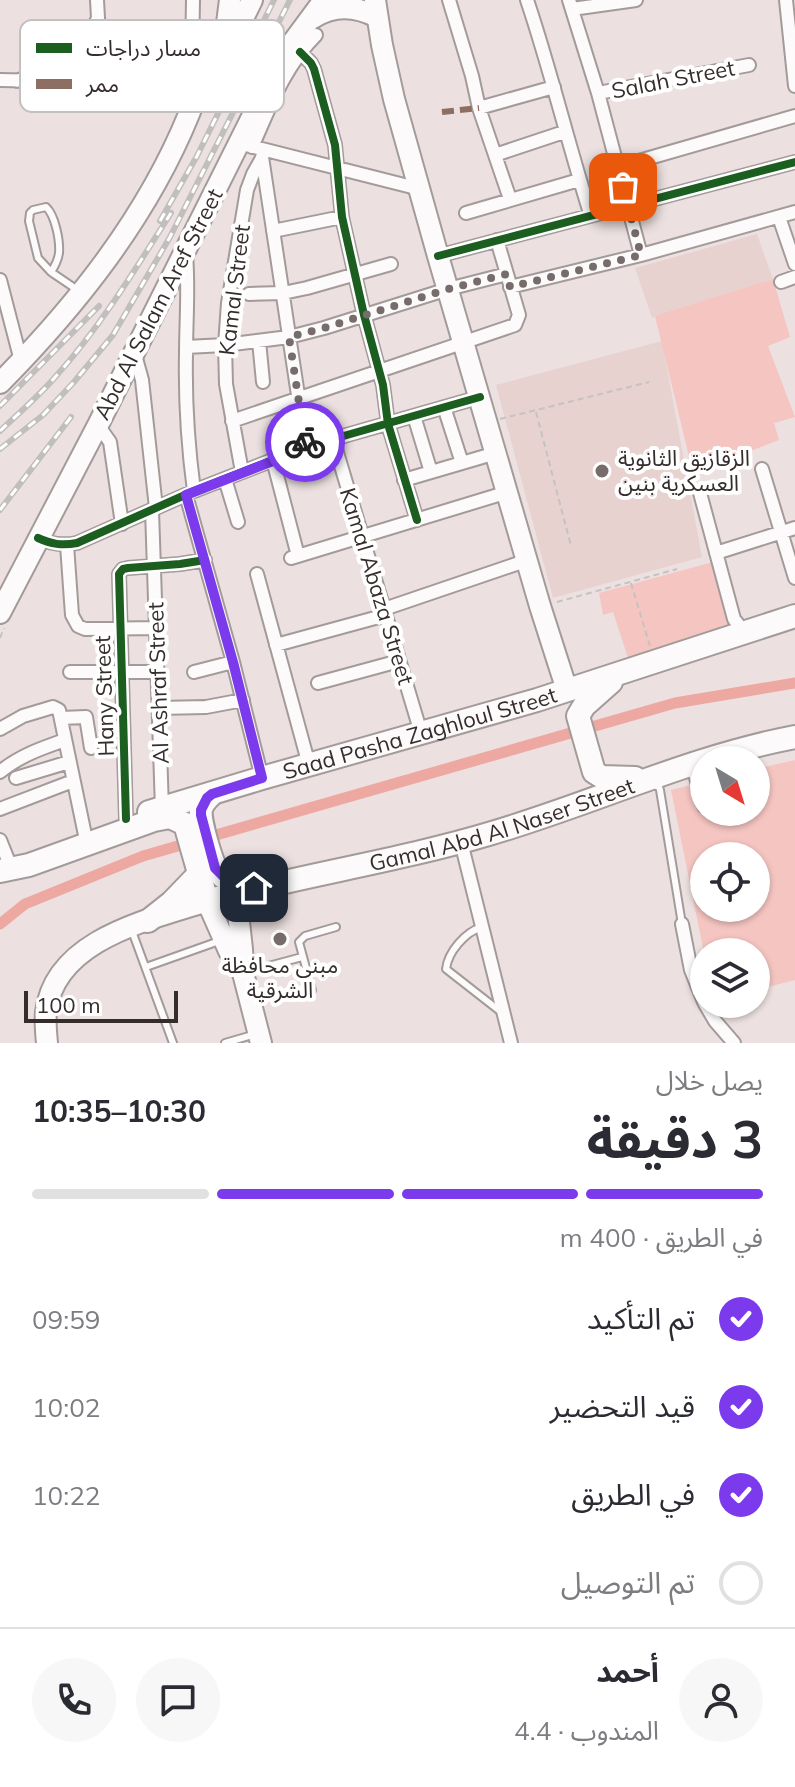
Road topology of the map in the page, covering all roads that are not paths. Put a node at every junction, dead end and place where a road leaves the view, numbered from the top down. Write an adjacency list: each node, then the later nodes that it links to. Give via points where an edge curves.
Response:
1 (97, 0): 13 (street)
2 (193, 0): 14 (street)
3 (230, 0): 15 (main road)
4 (240, 0): 16 (main road)
5 (252, 0): 17 (main road)
6 (324, 0): 18 (main road, Abd Al Salam Aref Street)
7 (449, 0): 31 (street)
8 (527, 0): 29 (street)
9 (636, 0): 11 (street)
10 (786, 0): 19 (street)
11 (570, 5): 30 (street)
12 (376, 9): 18 (main road, via 330,10); 46 (main road)
13 (97, 20)
14 (193, 20)
15 (227, 20)
16 (232, 20)
17 (242, 20)
18 (312, 28): 20 (street, Abd Al Salam Aref Street); 21 (main road, Abd Al Salam Aref Street)
19 (792, 42): 28 (street)
20 (300, 52): 23 (street, Abd Al Salam Aref Street); 44 (street, via 314,69)
21 (284, 56)
22 (749, 65): 30 (street, Salah Street)
23 (284, 76)
24 (0, 80): 26 (street)
25 (20, 80): 26 (street)
26 (17, 81): 27 (street)
27 (20, 81)
28 (795, 86)
29 (554, 87): 31 (street); 39 (street)
30 (598, 93): 43 (street)
31 (479, 108): 41 (street)
32 (185, 112): 38 (street)
33 (190, 112): 38 (main road)
34 (196, 112): 38 (main road)
35 (263, 112): 40 (main road, Abd Al Salam Aref Street)
36 (269, 112): 40 (street, Abd Al Salam Aref Street)
37 (795, 116): 43 (street)
38 (184, 129): 68 (main road, via 139,211)
39 (564, 132): 41 (street); 45 (street)
40 (253, 150): 44 (street); 54 (street); 56 (main road, Abd Al Salam Aref Street); 75 (street, Kamal Street)
41 (495, 155): 47 (street)
42 (795, 162): 48 (street)
43 (618, 167): 48 (street)
44 (337, 168): 46 (street); 52 (street)
45 (579, 180): 47 (street); 51 (street)
46 (420, 189): 58 (main road)
47 (510, 199): 50 (street)
48 (628, 206): 51 (street); 57 (street)
49 (795, 212): 53 (street)
50 (466, 213)
51 (591, 216): 55 (street)
52 (342, 217): 54 (street); 62 (street)
53 (779, 217): 57 (street); 60 (street)
54 (273, 231): 69 (street)
55 (497, 240): 58 (street); 65 (street)
56 (185, 248): 76 (street); 77 (main road, Abd Al Salam Aref Street)
57 (641, 255): 65 (street)
58 (438, 256): 67 (main road)
59 (391, 264): 62 (street)
60 (795, 264)
61 (51, 272): 61 (lane, via 59,252 46,207 33,210 29,221 38,258); 68 (lane)
62 (356, 275): 69 (street); 71 (street)
63 (795, 277): 66 (street)
64 (0, 280): 78 (street)
65 (508, 280): 67 (street); 74 (street, via 519,315 515,325)
66 (781, 282)
67 (448, 289): 71 (street); 74 (main road)
68 (82, 293): 78 (main road)
69 (283, 293): 70 (street); 72 (street)
70 (249, 294)
71 (364, 315): 72 (street); 79 (street)
72 (289, 337): 73 (street); 83 (street)
73 (259, 341): 75 (street); 80 (street)
74 (464, 343): 79 (street); 82 (main road)
75 (225, 345): 76 (street); 86 (street, Kamal Street)
76 (186, 347): 100 (street)
77 (134, 351): 88 (main road, Abd Al Salam Aref Street); 102 (street, Al Ashraf Street, via 142,380)
78 (21, 361): 81 (main road)
79 (379, 371): 83 (street); 87 (street)
80 (263, 382)
81 (0, 383)
82 (480, 397): 84 (street); 91 (main road)
83 (299, 398): 86 (street); 90 (street)
84 (444, 407): 85 (street); 93 (street)
85 (414, 416): 87 (street); 96 (street)
86 (232, 421): 95 (street, Kamal Street)
87 (388, 424): 89 (street); 98 (street)
88 (98, 425): 105 (street, via 110,442); 109 (main road, Abd Al Salam Aref Street)
89 (333, 439): 90 (street); 108 (street, Kamal Abaza Street)
90 (306, 448): 92 (street)
91 (496, 453): 93 (street); 99 (main road)
92 (273, 460): 95 (street); 108 (street, via 295,557)
93 (462, 463): 96 (street)
94 (762, 469): 107 (street)
95 (242, 472): 97 (street)
96 (431, 472): 98 (street)
97 (225, 479): 100 (street); 104 (street)
98 (404, 480): 103 (street)
99 (508, 492): 103 (street); 113 (main road)
100 (190, 493): 102 (street); 112 (street)
101 (700, 493): 111 (street)
102 (154, 509): 105 (street); 114 (street, Al Ashraf Street)
103 (417, 520): 108 (street)
104 (238, 522)
105 (122, 524): 110 (street)
106 (795, 528): 107 (street)
107 (781, 532): 111 (street); 116 (street)
108 (363, 536): 117 (street, Kamal Abaza Street)
109 (38, 538): 110 (street); 118 (main road, Abd Al Salam Aref Street)
110 (67, 545): 121 (street, via 75,622 85,629)
111 (716, 553): 122 (street, via 734,619)
112 (205, 560): 114 (street); 125 (street)
113 (528, 560): 117 (street); 132 (main road, via 565,684)
114 (155, 565): 120 (street, Al Ashraf Street); 121 (street, Hany Street, via 121,571)
115 (257, 574): 123 (street)
116 (795, 578)
117 (385, 612): 123 (street); 124 (street, Kamal Abaza Street)
118 (0, 613)
119 (795, 616): 122 (highway, Saad Pasha Zaghloul Street)
120 (157, 628): 121 (street); 128 (street, Al Ashraf Street)
121 (120, 630): 127 (street, Hany Street)
122 (744, 632): 130 (highway, Saad Pasha Zaghloul Street)
123 (276, 645): 146 (street)
124 (399, 661): 131 (street); 139 (street, Kamal Abaza Street)
125 (233, 662): 129 (street); 133 (street)
126 (70, 672): 127 (street)
127 (122, 672): 128 (street); 157 (street, Hany Street)
128 (158, 672): 135 (street, Al Ashraf Street)
129 (194, 672)
130 (622, 673): 132 (highway, Saad Pasha Zaghloul Street); 136 (highway)
131 (318, 683)
132 (576, 688): 134 (highway, Saad Pasha Zaghloul Street)
133 (243, 700): 135 (street); 150 (street)
134 (537, 700): 136 (highway, via 563,705); 139 (highway, Saad Pasha Zaghloul Street)
135 (159, 708): 156 (street, Al Ashraf Street)
136 (573, 716): 148 (highway)
137 (61, 718): 138 (street, via 53,707); 141 (street); 143 (street, via 86,712)
138 (5, 722)
139 (421, 733): 146 (highway, Saad Pasha Zaghloul Street)
140 (795, 737): 142 (highway, Gamal Abd Al Naser Street)
141 (65, 740): 144 (street); 147 (street)
142 (753, 746)
143 (91, 748)
144 (69, 762): 149 (street); 152 (street)
145 (690, 764): 151 (highway, Gamal Abd Al Naser Street)
146 (309, 765): 150 (highway, Saad Pasha Zaghloul Street)
147 (0, 772)
148 (589, 773): 151 (highway); 154 (highway)
149 (16, 778)
150 (262, 778): 155 (highway, Saad Pasha Zaghloul Street)
151 (648, 778): 154 (highway, Gamal Abd Al Naser Street)
152 (73, 781): 153 (street); 158 (street)
153 (0, 809)
154 (562, 811): 159 (highway, Gamal Abd Al Naser Street); 165 (lane, via 580,812 652,785 659,787)
155 (196, 813): 156 (highway, Saad Pasha Zaghloul Street); 156 (highway); 161 (highway)
156 (158, 814): 157 (highway, Saad Pasha Zaghloul Street); 160 (highway, Saad Pasha Zaghloul Street)
157 (126, 819): 158 (highway, Saad Pasha Zaghloul Street)
158 (85, 835): 160 (highway, Saad Pasha Zaghloul Street)
159 (461, 842): 162 (highway, Gamal Abd Al Naser Street); 167 (street)
160 (6, 863)
161 (204, 871): 162 (highway); 163 (highway); 164 (highway)
162 (254, 888): 163 (highway, Gamal Abd Al Naser Street); 172 (main road, via 240,912)
163 (207, 901): 164 (main road); 168 (main road)
164 (140, 924): 171 (lane); 177 (main road, via 99,940 64,970 46,1012)
165 (682, 924): 170 (street)
166 (336, 927): 169 (lane, via 301,938)
167 (482, 927): 174 (street); 174 (lane, via 466,934 446,969)
168 (224, 939): 171 (lane); 172 (main road)
169 (302, 957): 172 (lane); 173 (lane)
170 (690, 965)
171 (146, 967): 178 (lane)
172 (243, 973): 176 (main road)
173 (312, 990)
174 (504, 1014): 180 (street)
175 (713, 1018): 181 (street)
176 (260, 1038): 179 (lane)
177 (47, 1043)
178 (173, 1043)
179 (225, 1043)
180 (511, 1043)
181 (732, 1043)

